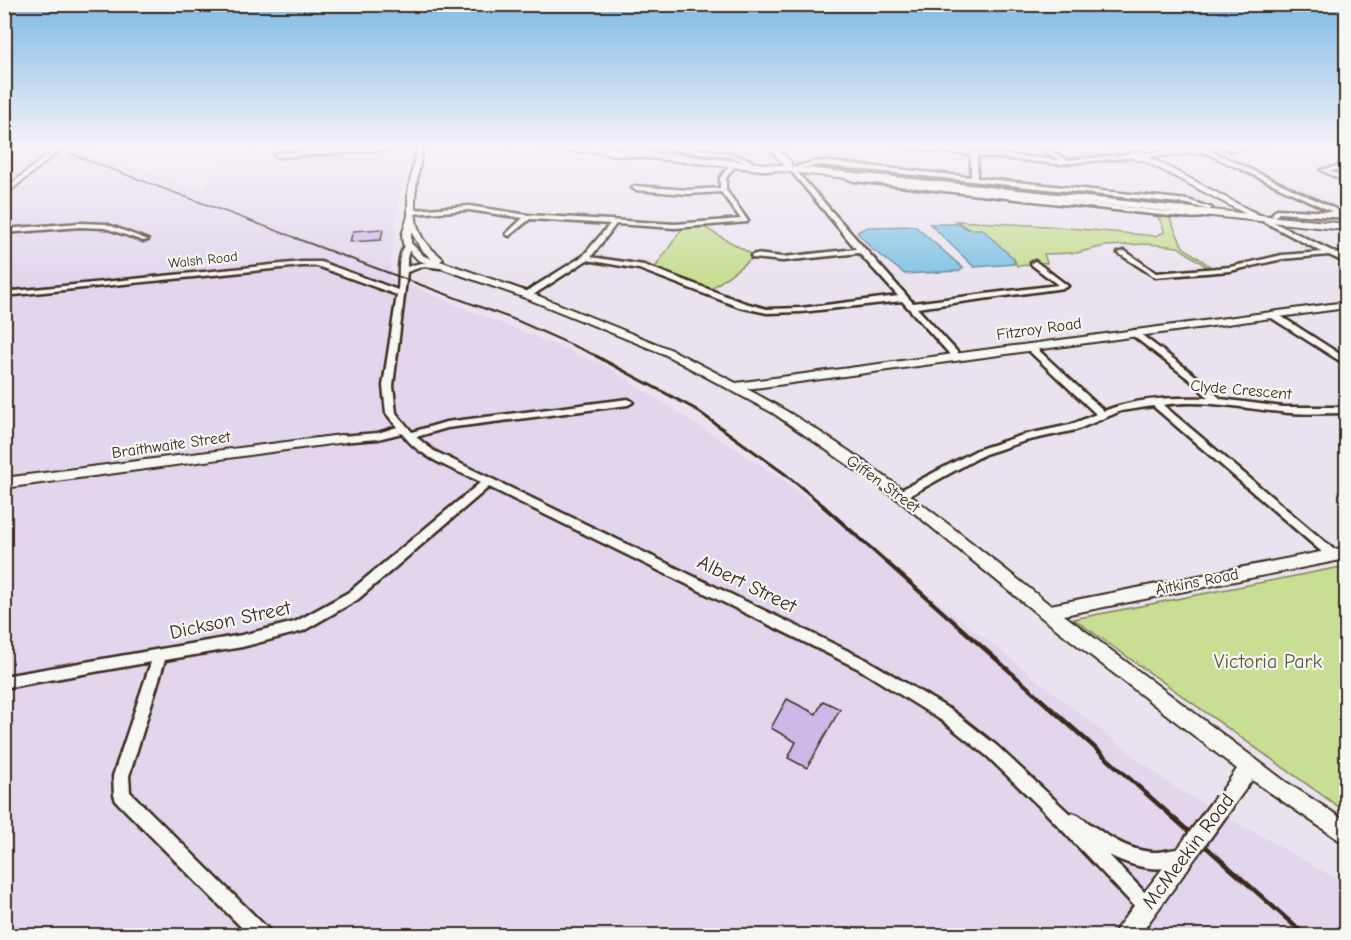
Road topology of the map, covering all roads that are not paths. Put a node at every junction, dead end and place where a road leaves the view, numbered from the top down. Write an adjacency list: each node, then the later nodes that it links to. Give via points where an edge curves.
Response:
1 (414, 190): 12 (street)
2 (660, 190): 3 (street)
3 (723, 190): 17 (street, via 745,221 693,226)
4 (809, 190): 23 (street)
5 (997, 190): 10 (highway)
6 (1008, 190): 10 (highway)
7 (1070, 190): 10 (street, via 1188,202)
8 (1208, 190): 11 (street)
9 (1293, 190): 13 (street)
10 (1209, 211): 11 (highway); 15 (highway)
11 (1251, 213): 15 (highway)
12 (411, 215): 14 (street, via 469,208); 22 (street); 26 (street)
13 (1346, 216): 15 (street, via 1276,211)
14 (528, 217): 17 (street); 20 (street)
15 (1270, 217): 16 (highway); 18 (highway); 24 (street)
16 (1347, 221)
17 (614, 223): 28 (street)
18 (1347, 227)
19 (4, 231): 21 (street, via 106,226)
20 (509, 234)
21 (145, 240)
22 (408, 245): 26 (street); 32 (street, via 403,256)
23 (861, 251): 27 (street, via 783,259); 37 (street)
24 (1331, 253): 25 (street, via 1282,257 1230,269 1155,275); 29 (street)
25 (1122, 254)
26 (423, 256): 31 (street, Giffen Street); 32 (street); 33 (street, Giffen Street)
27 (755, 256)
28 (586, 258): 36 (street); 37 (street, via 641,267 768,311)
29 (1347, 261)
30 (1035, 263): 39 (street, via 1064,286)
31 (440, 266): 32 (street, via 423,264); 33 (street, Giffen Street)
32 (404, 269): 34 (street)
33 (472, 276): 36 (street, Giffen Street)
34 (399, 293): 35 (street, Walsh Road, via 318,264 302,264); 51 (street, via 388,386 391,413)
35 (4, 294)
36 (527, 295): 45 (street, Giffen Street, via 668,352)
37 (904, 298): 39 (street)
38 (1347, 305): 40 (street, Fitzroy Road)
39 (911, 306): 43 (street)
40 (1273, 315): 41 (street, Fitzroy Road); 44 (street)
41 (1135, 333): 42 (street, Fitzroy Road); 46 (street)
42 (1030, 347): 43 (street, Fitzroy Road); 50 (street)
43 (957, 357): 45 (street, Fitzroy Road)
44 (1347, 361)
45 (735, 387): 55 (street, Giffen Street, via 777,410)
46 (1218, 401): 48 (street, Clyde Crescent); 49 (street, Clyde Crescent, via 1283,410)
47 (628, 402): 51 (street, Braithwaite Street)
48 (1154, 402): 50 (street, Clyde Crescent); 56 (street)
49 (1347, 410)
50 (1102, 415): 55 (street, Clyde Crescent, via 1073,428 1015,440 981,452)
51 (404, 430): 52 (street, Braithwaite Street); 53 (street, Albert Street, via 430,453)
52 (341, 439): 54 (street, Braithwaite Street)
53 (488, 482): 58 (street, Dickson Street, via 353,596 321,616 275,634); 61 (street, Albert Street, via 864,665 956,722)
54 (4, 483)
55 (901, 495): 57 (street, Giffen Street)
56 (1340, 554): 57 (street, Aitkins Road)
57 (1047, 612): 60 (street, Giffen Street)
58 (160, 655): 59 (street, Dickson Street); 65 (street, via 121,776 122,795)
59 (4, 682)
60 (1250, 768): 62 (street, Giffen Street); 63 (street, McMeekin Road, bridge)
61 (1050, 805): 63 (street, Albert Street, via 1105,844 1134,859 1154,861); 64 (street, Albert Street)
62 (1347, 833)
63 (1189, 850): 64 (street, McMeekin Road)
64 (1147, 907): 66 (street, McMeekin Road)
65 (263, 936)
66 (1125, 936)

